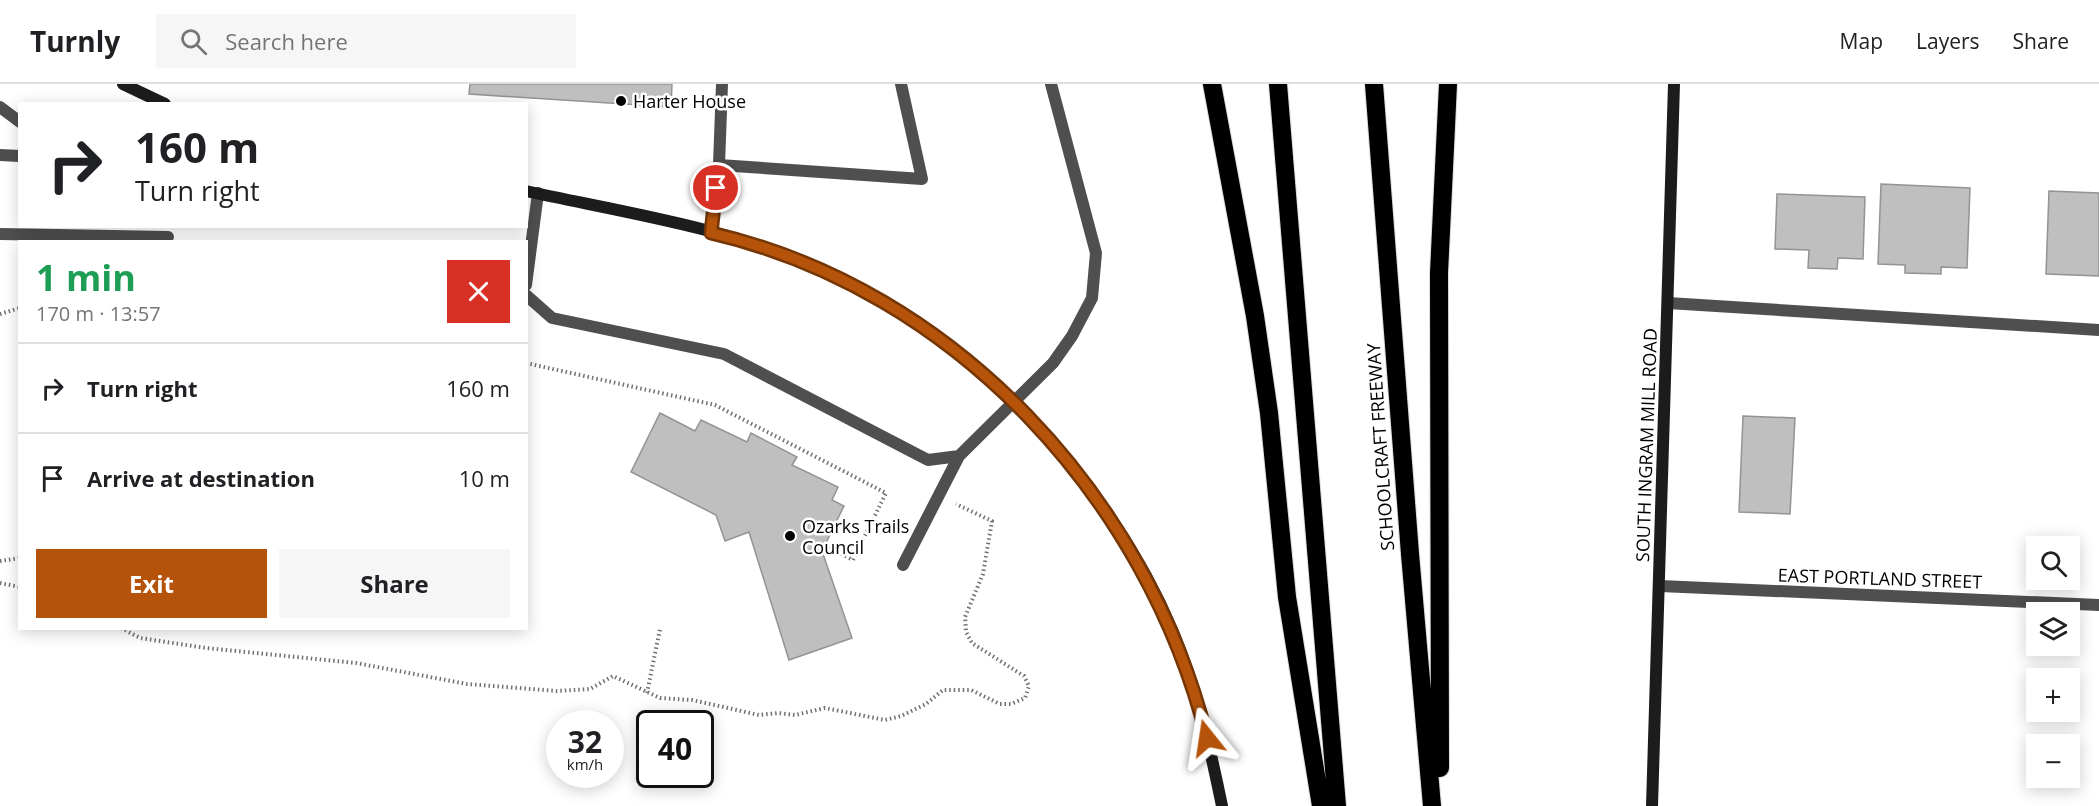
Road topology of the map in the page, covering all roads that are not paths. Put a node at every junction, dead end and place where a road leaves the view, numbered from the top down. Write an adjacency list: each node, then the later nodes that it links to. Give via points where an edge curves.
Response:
1 (123, 84): 10 (street)
2 (722, 84): 15 (street)
3 (902, 84): 15 (street, via 922,179)
4 (1051, 84): 24 (street, via 1096,253 1092,298 1053,363)
5 (1212, 84): 30 (highway, via 1255,316 1287,597)
6 (1278, 84): 31 (highway)
7 (1374, 84): 32 (highway, SCHOOLCRAFT FREEWAY)
8 (1448, 84): 33 (highway, via 1439,273)
9 (1674, 84): 22 (street, SOUTH INGRAM MILL ROAD)
10 (161, 102)
11 (0, 107): 12 (street)
12 (18, 120)
13 (0, 155): 14 (street)
14 (18, 156)
15 (719, 165): 18 (street)
16 (532, 192): 18 (street); 20 (street)
17 (157, 228): 19 (street, via 168,237)
18 (711, 233): 24 (street, via 774,250 855,285 932,332)
19 (0, 234)
20 (528, 254)
21 (528, 297): 25 (street, via 552,318 724,354 928,460)
22 (1668, 303): 23 (street); 27 (street, SOUTH INGRAM MILL ROAD)
23 (2099, 330)
24 (1012, 401): 25 (street); 29 (street, via 1097,500 1149,585 1188,672)
25 (959, 456): 26 (street)
26 (903, 565)
27 (1660, 586): 28 (street, EAST PORTLAND STREET); 34 (street, SOUTH INGRAM MILL ROAD)
28 (2099, 605)
29 (1222, 806)
30 (1321, 806)
31 (1337, 806)
32 (1432, 806)
33 (1440, 806)
34 (1652, 806)

